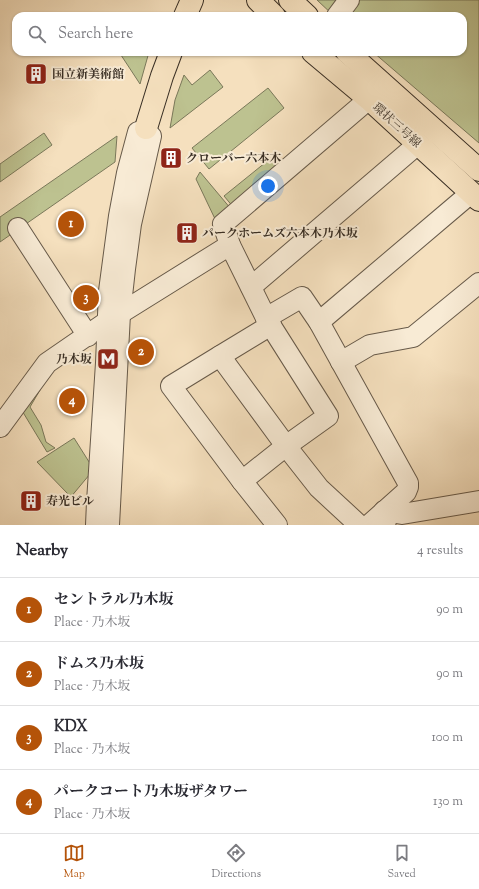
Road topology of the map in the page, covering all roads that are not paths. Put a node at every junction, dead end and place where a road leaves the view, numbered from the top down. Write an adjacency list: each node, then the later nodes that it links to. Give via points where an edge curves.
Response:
1 (192, 0): 5 (main road)
2 (258, 0): 6 (main road)
3 (290, 0): 7 (main road)
4 (349, 0): 8 (street)
5 (187, 12)
6 (270, 12)
7 (303, 12)
8 (339, 12)
9 (170, 56): 13 (main road)
10 (318, 56): 12 (main road, 環状三号線)
11 (351, 56): 15 (main road, 環状三号線)
12 (369, 99): 14 (main road, 環状三号線); 18 (street, via 223,224)
13 (146, 128)
14 (418, 144): 16 (main road, 環状三号線); 19 (street)
15 (479, 170)
16 (475, 196): 23 (street)
17 (18, 228): 24 (street)
18 (230, 245): 19 (street); 21 (street)
19 (251, 287): 22 (street)
20 (478, 288): 26 (street, via 413,337 370,345)
21 (114, 318): 21 (street, via 109,291 118,216 138,132 151,136 131,224 125,269); 24 (street); 32 (street, via 106,363); 33 (street)
22 (269, 321): 23 (street, via 302,297); 25 (street); 28 (street, via 328,416)
23 (319, 322): 26 (street)
24 (88, 336): 27 (street, via 47,363)
25 (220, 356): 28 (street); 29 (street, via 171,386)
26 (341, 362): 31 (street, via 408,483 406,492)
27 (0, 427)
28 (286, 446): 29 (street); 35 (street, via 319,488)
29 (242, 481): 34 (street)
30 (479, 501): 31 (street)
31 (385, 518): 36 (street)
32 (96, 525)
33 (109, 525)
34 (277, 525)
35 (359, 525)
36 (369, 525)

